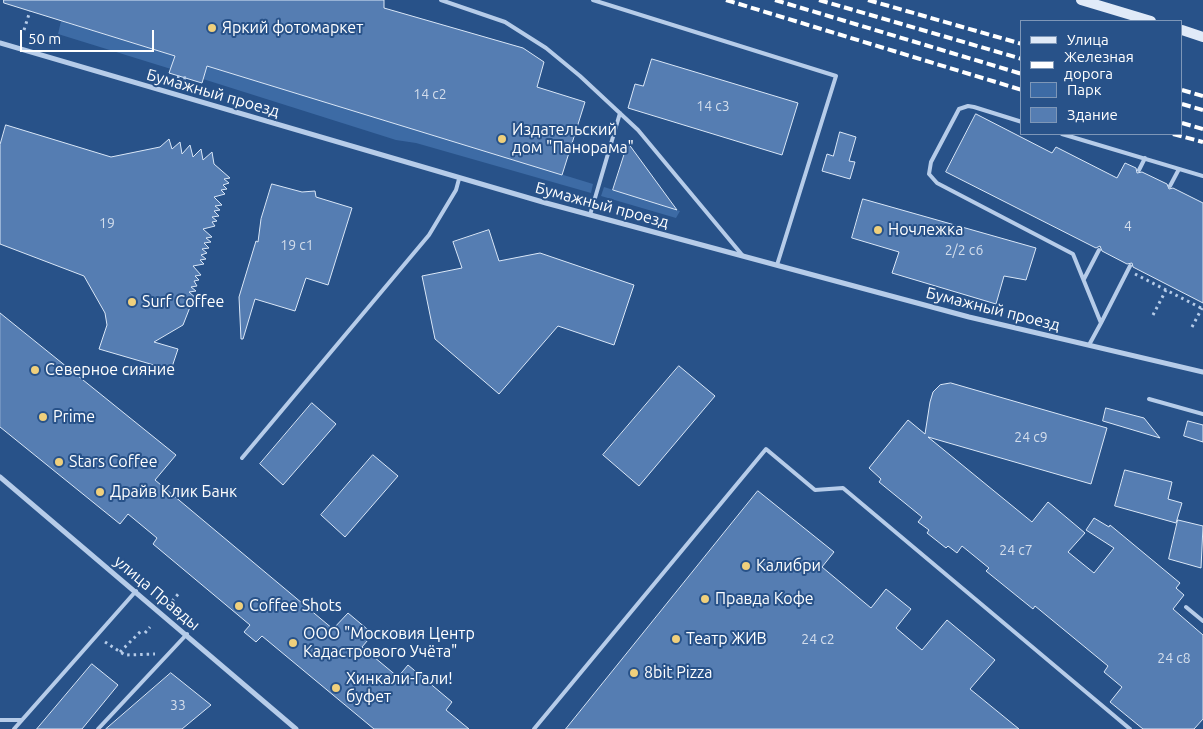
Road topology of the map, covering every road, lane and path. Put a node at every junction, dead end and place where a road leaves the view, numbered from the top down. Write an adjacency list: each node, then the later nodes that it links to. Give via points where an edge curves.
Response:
1 (441, 0): 12 (lane, via 505,22 546,48)
2 (593, 0): 24 (lane, via 836,76)
3 (1081, 0): 5 (street)
4 (30, 12): 6 (path)
5 (1148, 20)
6 (24, 30)
7 (1183, 30): 8 (street)
8 (1203, 37)
9 (0, 43): 19 (street, Бумажный проезд)
10 (177, 77): 11 (path)
11 (186, 78)
12 (620, 113): 21 (lane); 23 (lane, via 638,130)
13 (1020, 121): 27 (lane, via 974,107 963,107 955,113 930,162 929,174 937,183 1068,250 1077,260)
14 (1065, 135): 15 (lane)
15 (1144, 158): 16 (lane); 17 (lane)
16 (1179, 169): 18 (lane); 20 (lane)
17 (1139, 170)
18 (1203, 176)
19 (459, 179): 21 (street, Бумажный проезд); 37 (lane, via 456,190 428,236)
20 (1170, 186)
21 (590, 215): 23 (street, Бумажный проезд)
22 (1099, 250): 27 (lane)
23 (743, 256): 24 (street, Бумажный проезд)
24 (777, 265): 33 (street, Бумажный проезд, via 969,317)
25 (1130, 266): 26 (lane)
26 (1128, 270): 28 (path); 31 (lane)
27 (1084, 278): 31 (lane)
28 (1166, 290): 29 (path); 30 (path)
29 (1203, 308): 32 (path)
30 (1153, 315)
31 (1101, 324): 33 (lane)
32 (1192, 327)
33 (1089, 345): 34 (street, Бумажный проезд)
34 (1203, 372)
35 (1149, 399): 36 (lane)
36 (1203, 414)
37 (242, 458)
38 (0, 476): 39 (street, улица Правды)
39 (136, 591): 45 (street, улица Правды); 46 (lane)
40 (180, 592): 41 (path)
41 (172, 601)
42 (1186, 607): 43 (lane)
43 (1203, 621)
44 (150, 627): 47 (path)
45 (187, 634): 48 (lane); 53 (street, улица Правды)
46 (96, 636): 47 (path); 50 (lane)
47 (120, 652): 48 (path, via 125,655)
48 (169, 653): 52 (lane)
49 (0, 720): 50 (lane)
50 (22, 720): 51 (lane)
51 (14, 729)
52 (98, 729)
53 (296, 729)
54 (534, 729): 55 (lane, via 766,449 815,490 843,488)
55 (1130, 729)

